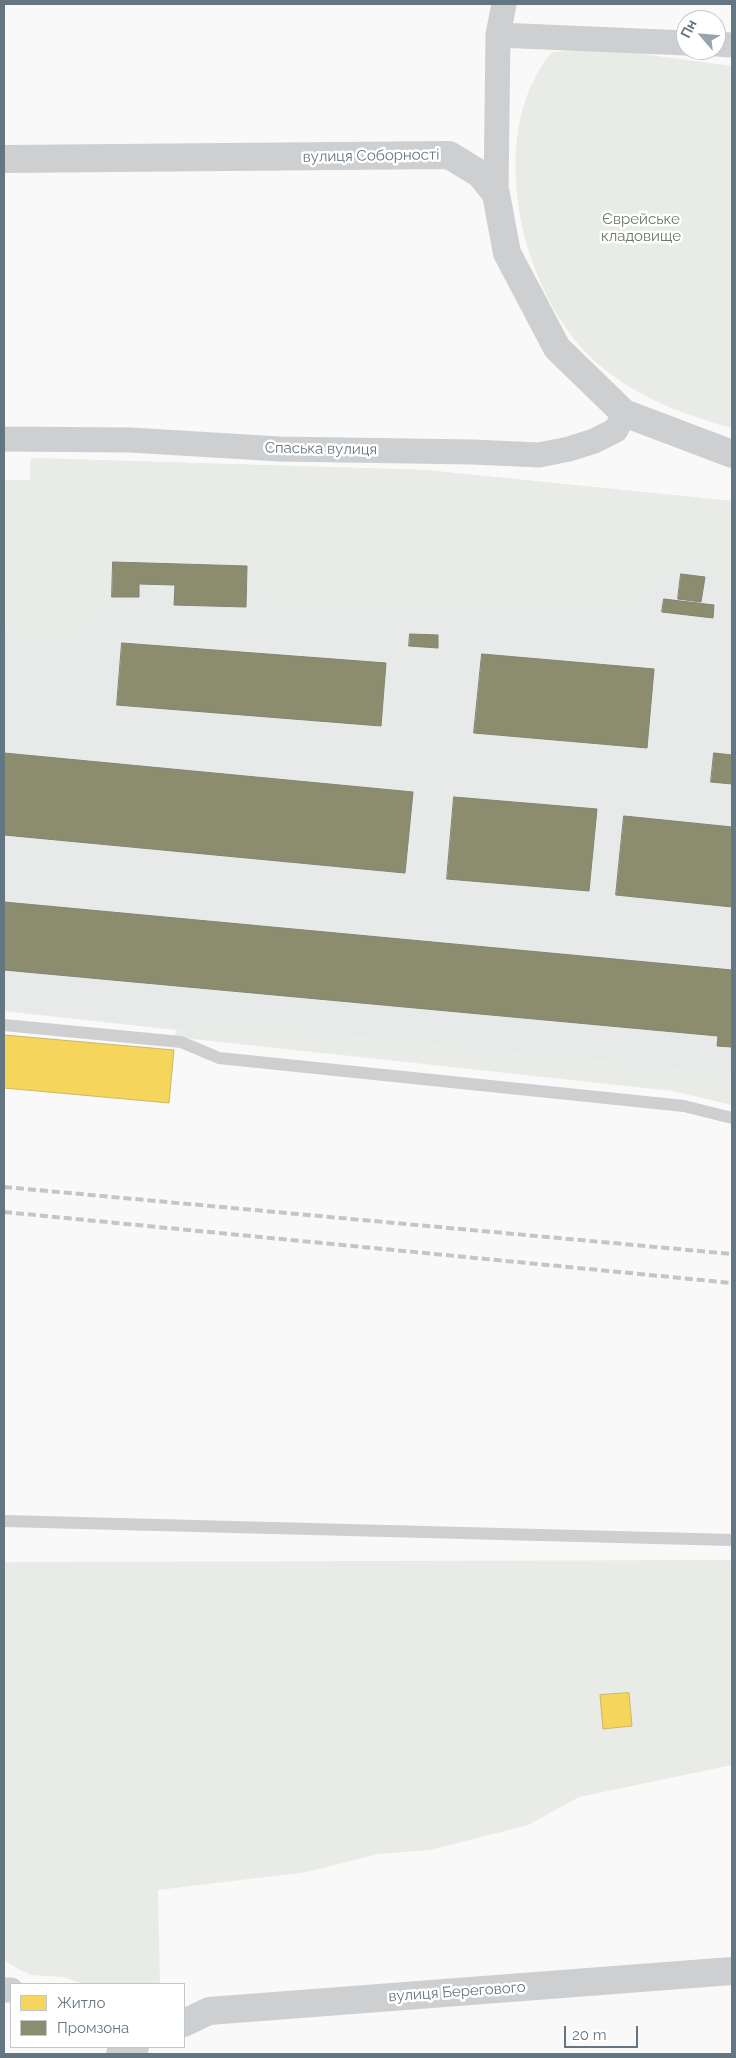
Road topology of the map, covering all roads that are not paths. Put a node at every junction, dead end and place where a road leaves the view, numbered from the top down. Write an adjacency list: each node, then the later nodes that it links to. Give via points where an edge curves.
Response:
1 (504, 4): 2 (street)
2 (498, 35): 3 (street); 5 (street)
3 (676, 43)
4 (4, 159): 5 (street, вулиця Соборності, via 449,155 480,174)
5 (496, 194): 6 (street, вулиця Соборності, via 507,254 557,348)
6 (624, 413): 7 (street, Спаська вулиця, via 616,430 594,441 539,455 280,449 130,440); 8 (street, вулиця Соборності)
7 (4, 439)
8 (732, 454)
9 (4, 1025): 10 (lane, via 181,1042 219,1058 684,1106)
10 (732, 1118)
11 (4, 1521): 12 (lane)
12 (732, 1540)
13 (732, 1971): 14 (street, вулиця Берегового, via 209,2011)
14 (185, 2023)
15 (133, 2048): 16 (street)
16 (120, 2054)

